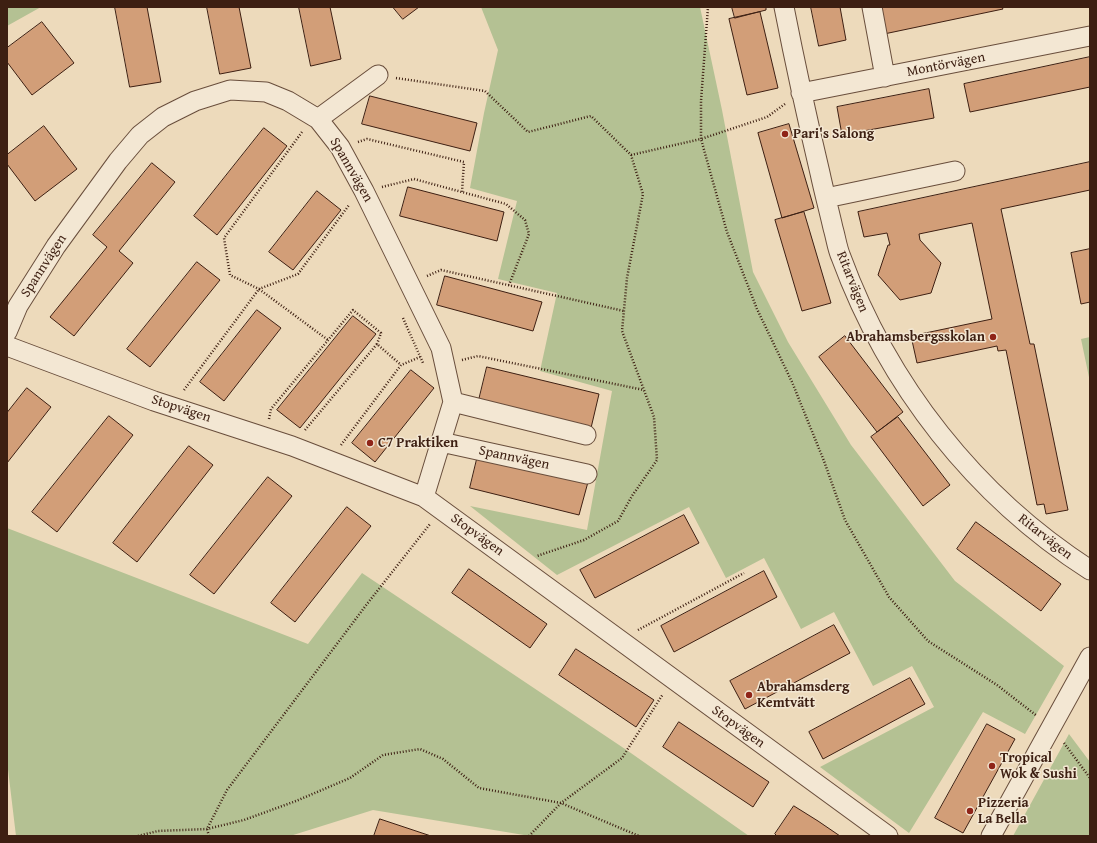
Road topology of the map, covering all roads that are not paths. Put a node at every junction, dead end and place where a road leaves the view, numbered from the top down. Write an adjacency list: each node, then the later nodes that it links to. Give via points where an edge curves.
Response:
1 (784, 7): 6 (street, Ritarvägen)
2 (872, 7): 5 (street)
3 (1090, 36): 5 (street, Montörvägen)
4 (378, 75): 7 (street)
5 (885, 77): 6 (street, Montörvägen)
6 (801, 93): 9 (street, Ritarvägen)
7 (316, 118): 10 (street, Spannvägen, via 266,92 230,90 195,101 163,117 140,135 118,161 56,246 18,306); 12 (street, Spannvägen, via 340,147 364,192 443,357)
8 (955, 171): 9 (street)
9 (826, 198): 17 (street, Ritarvägen, via 840,256 864,313 893,367 936,430 972,472 1019,517)
10 (7, 332)
11 (7, 346): 16 (street, Stopvägen, via 292,446)
12 (453, 402): 13 (street); 14 (street, Spannvägen)
13 (586, 435)
14 (441, 442): 15 (street, Spannvägen); 16 (street, Spannvägen)
15 (587, 474)
16 (424, 497): 19 (street, Stopvägen)
17 (1090, 570)
18 (1090, 657): 20 (street)
19 (888, 836)
20 (991, 836)

